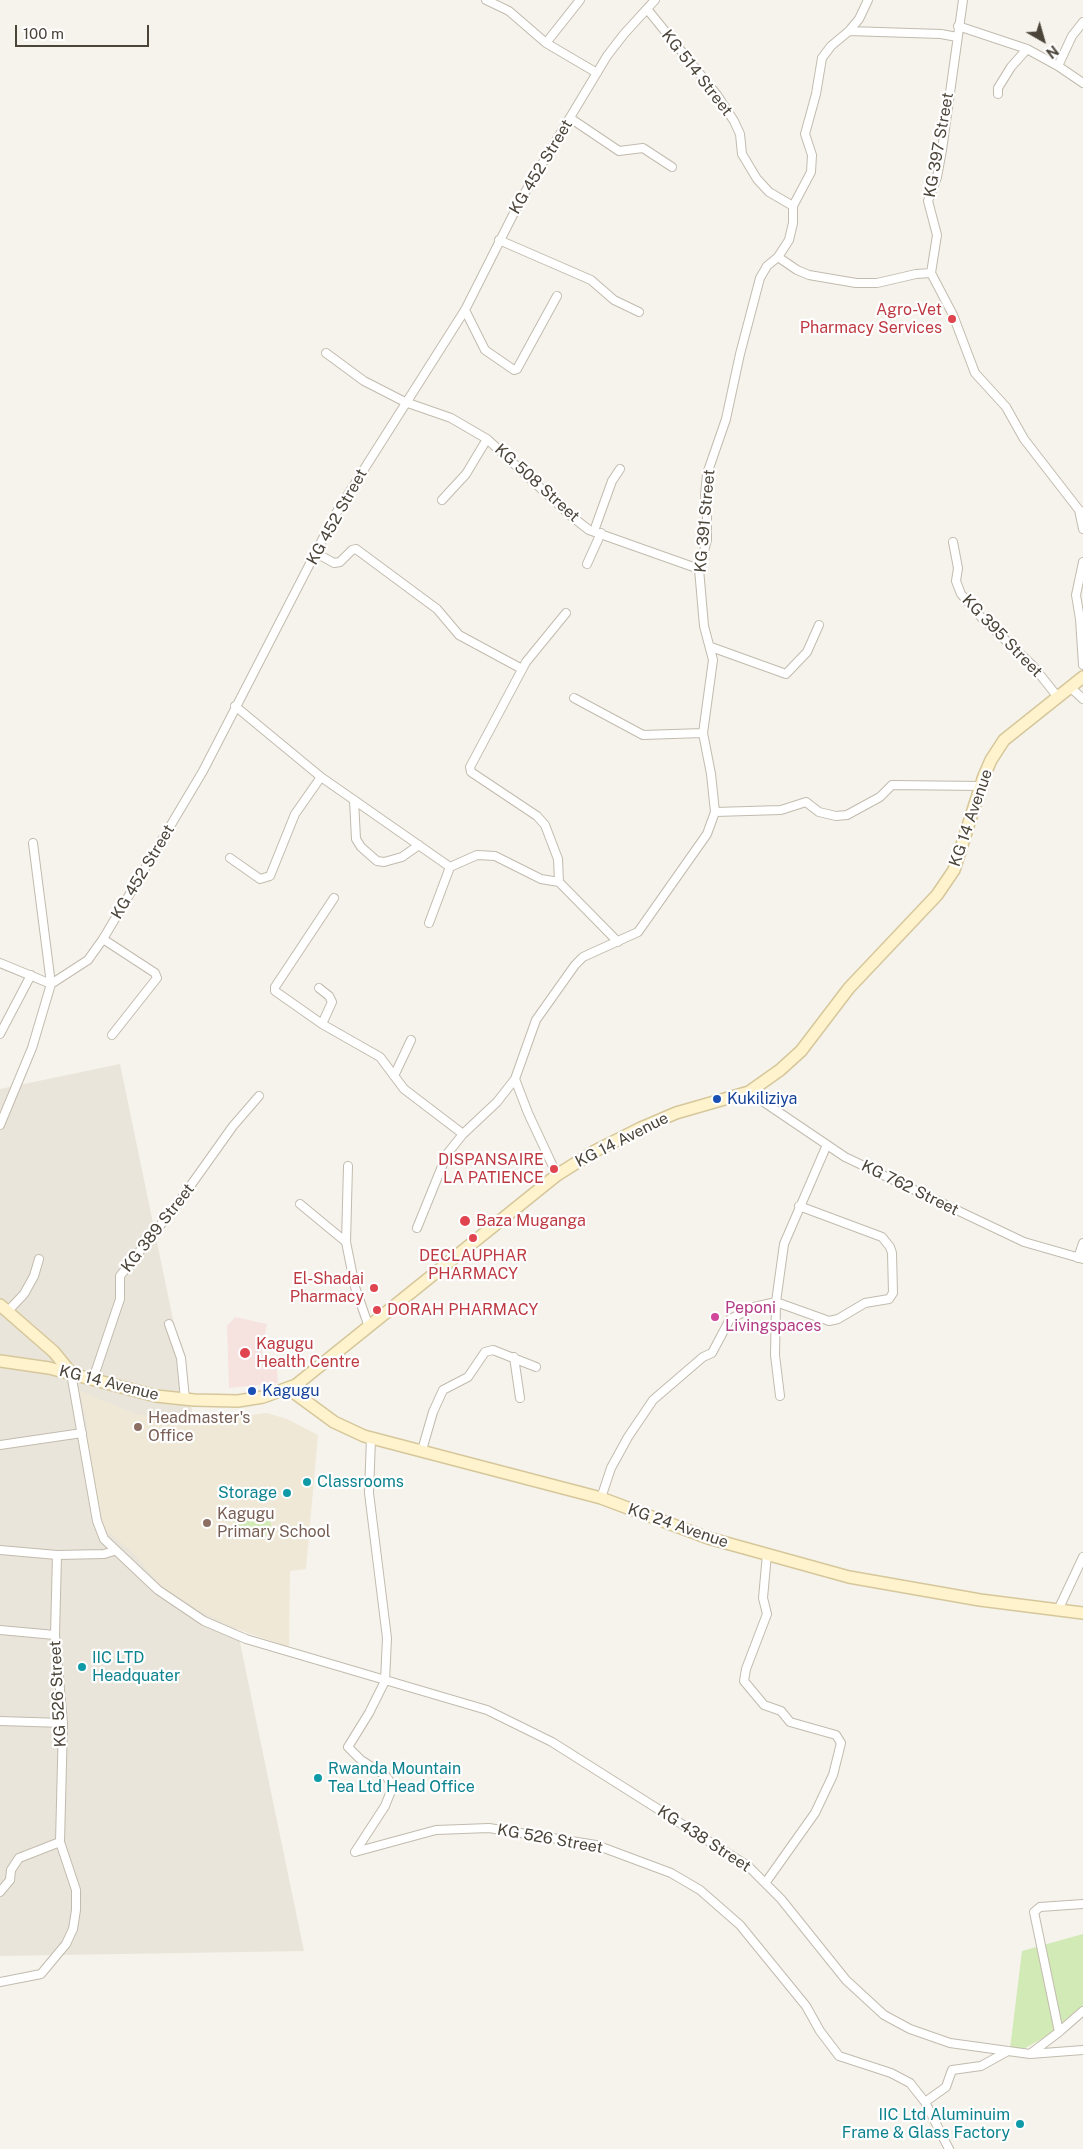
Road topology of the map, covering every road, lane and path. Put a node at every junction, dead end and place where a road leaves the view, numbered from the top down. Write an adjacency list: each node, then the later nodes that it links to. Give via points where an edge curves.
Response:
1 (580, 0): 11 (street)
2 (655, 0): 6 (street, KG 452 Street)
3 (868, 0): 9 (street, KG 391 Street)
4 (963, 0): 8 (street, KG 397 Street)
5 (491, 1): 11 (street, via 509,11)
6 (647, 9): 14 (street, KG 452 Street, via 624,34); 19 (street, KG 514 Street, via 717,95 734,121 740,134 742,154 757,179 770,192)
7 (1083, 22): 13 (street, via 1072,36)
8 (958, 26): 10 (street, KG 397 Street); 12 (street)
9 (849, 31): 10 (street); 19 (street, KG 391 Street, via 822,58 805,134 812,155 810,172)
10 (957, 37): 22 (street, KG 397 Street, via 942,150 928,201 937,235)
11 (546, 43): 14 (street)
12 (1027, 49): 13 (street); 16 (street, via 1011,67 998,88)
13 (1058, 66): 15 (street)
14 (597, 73): 17 (street, KG 452 Street)
15 (1083, 83)
16 (998, 94)
17 (570, 118): 18 (street, via 619,151 643,148); 20 (street, KG 452 Street)
18 (672, 167)
19 (793, 206): 21 (street, KG 391 Street, via 789,240)
20 (499, 240): 24 (street, KG 452 Street); 25 (street, via 549,259 591,280 614,300)
21 (778, 256): 22 (street, via 810,275 856,283 877,283); 38 (street, KG 391 Street, via 760,278 726,419 706,474 707,540)
22 (931, 273): 31 (street, via 953,315 975,373 1006,407 1024,439)
23 (557, 296): 24 (street, via 514,370 485,350)
24 (465, 310): 27 (street, KG 452 Street)
25 (639, 312)
26 (326, 353): 27 (street, KG 508 Street, via 364,380)
27 (405, 402): 28 (street, KG 508 Street, via 451,418); 35 (street, KG 452 Street, via 335,515)
28 (486, 439): 30 (street, via 466,474); 33 (street, KG 508 Street, via 571,516)
29 (620, 469): 33 (street, via 612,481)
30 (442, 500)
31 (1081, 511): 32 (street)
32 (1083, 528)
33 (598, 532): 37 (street); 38 (street, KG 508 Street)
34 (953, 542): 46 (street, KG 395 Street, via 958,568 956,581 961,594 1033,666)
35 (316, 553): 43 (street, via 340,562 356,549 437,609 459,635); 49 (street, KG 452 Street)
36 (1083, 562): 42 (street, via 1076,595)
37 (587, 564)
38 (699, 569): 41 (street, KG 391 Street, via 704,626)
39 (566, 614): 43 (street)
40 (819, 626): 41 (street, via 807,652 786,674)
41 (711, 647): 50 (street, KG 391 Street, via 713,660)
42 (1083, 665)
43 (522, 669): 59 (street, via 470,770 538,816 545,825 558,859)
44 (1083, 677): 45 (main road, KG 14 Avenue)
45 (1070, 687): 46 (main road, KG 14 Avenue); 48 (street)
46 (1058, 696): 52 (main road, KG 14 Avenue, via 1004,740 991,760)
47 (574, 698): 50 (street, via 643,734)
48 (1083, 699)
49 (235, 706): 51 (street); 62 (street, KG 452 Street, via 203,770)
50 (703, 733): 54 (street, KG 391 Street)
51 (321, 777): 53 (street); 57 (street, via 295,814 270,876 260,879)
52 (981, 786): 54 (street, via 892,785 880,797 847,815 819,812 806,802 781,810); 74 (main road, KG 14 Avenue, via 954,870 937,895 849,988 801,1051)
53 (354, 800): 56 (street); 56 (street, via 356,839 376,861 402,857)
54 (714, 812): 63 (street, KG 391 Street, via 707,834 638,932)
55 (33, 843): 66 (street)
56 (419, 845): 58 (street)
57 (230, 858)
58 (450, 867): 59 (street, via 477,855 496,856 541,879); 61 (street)
59 (559, 882): 63 (street)
60 (334, 898): 68 (street, via 275,987 275,991)
61 (429, 924)
62 (103, 939): 66 (street, KG 452 Street, via 88,960); 70 (street, via 155,973 157,978)
63 (618, 942): 73 (street, KG 391 Street, via 583,957 575,965 536,1020)
64 (0, 963): 65 (street)
65 (31, 975): 66 (street); 69 (street)
66 (51, 984): 76 (street, via 32,1048)
67 (319, 988): 68 (street, via 332,1002)
68 (322, 1024): 72 (street, via 380,1057)
69 (0, 1034)
70 (112, 1035)
71 (411, 1040): 72 (street)
72 (394, 1076): 77 (street, via 404,1089)
73 (515, 1079): 77 (street, KG 391 Street, via 497,1102); 80 (street)
74 (749, 1092): 78 (street, KG 762 Street); 80 (main road, KG 14 Avenue, via 703,1104 650,1124 595,1150)
75 (259, 1096): 96 (street, KG 389 Street, via 120,1276 120,1299)
76 (0, 1125)
77 (463, 1134): 83 (street, KG 391 Street, via 447,1154)
78 (826, 1147): 82 (street); 87 (street, KG 762 Street, via 1024,1242)
79 (348, 1166): 84 (street)
80 (557, 1175): 91 (main road, KG 14 Avenue)
81 (300, 1204): 84 (street)
82 (799, 1206): 88 (street, via 784,1244); 88 (street, via 882,1237 892,1253 893,1294 889,1299 865,1303 833,1321)
83 (417, 1228)
84 (346, 1242): 91 (street, via 355,1287)
85 (1083, 1243): 87 (street)
86 (39, 1258): 89 (street, via 24,1294)
87 (1081, 1259)
88 (776, 1302): 98 (street, via 775,1354); 105 (street, via 754,1307 730,1320 712,1353 703,1356 653,1400 611,1468)
89 (3, 1309): 95 (main road, via 54,1352)
90 (169, 1324): 100 (street, via 182,1358)
91 (369, 1327): 97 (main road, KG 14 Avenue, via 309,1376)
92 (514, 1357): 94 (street); 99 (street); 104 (street, via 493,1350 485,1352 468,1377 443,1390)
93 (0, 1361): 95 (main road, KG 14 Avenue)
94 (536, 1367)
95 (71, 1373): 96 (main road, KG 14 Avenue); 101 (street, KG 438 Street)
96 (93, 1379): 100 (main road, KG 14 Avenue, via 156,1396)
97 (289, 1388): 100 (main road, KG 14 Avenue, via 238,1401); 102 (main road, KG 24 Avenue, via 343,1428)
98 (780, 1396)
99 (520, 1398)
100 (185, 1399)
101 (82, 1433): 103 (street); 107 (street, KG 438 Street, via 97,1521 104,1539)
102 (371, 1438): 104 (main road, KG 24 Avenue); 115 (street, via 370,1493 387,1638)
103 (0, 1444)
104 (422, 1450): 105 (main road, KG 24 Avenue)
105 (601, 1498): 108 (main road, KG 24 Avenue, via 708,1538)
106 (0, 1550): 109 (street)
107 (114, 1551): 109 (street); 115 (street, KG 438 Street, via 158,1590 204,1621 246,1639)
108 (767, 1554): 111 (main road, KG 24 Avenue, via 850,1577 980,1600); 119 (street, via 763,1598 767,1614 744,1681 764,1705 781,1711 790,1722 836,1735 842,1743 833,1775 815,1813)
109 (57, 1555): 114 (street, KG 526 Street)
110 (1083, 1557): 111 (street)
111 (1059, 1608): 112 (main road, KG 24 Avenue)
112 (1083, 1613)
113 (0, 1630): 114 (street)
114 (55, 1635): 117 (street, KG 526 Street)
115 (385, 1682): 119 (street, KG 438 Street, via 487,1710 521,1725 748,1866); 128 (street, KG 526 Street, via 348,1747 386,1776 393,1786 385,1806 356,1852 436,1830 489,1828 596,1845 671,1873 700,1890 740,1925 806,2006 839,2056 902,2078)
116 (0, 1721): 117 (street)
117 (63, 1723): 118 (street, KG 526 Street)
118 (60, 1842): 120 (street, via 19,1858 11,1870 10,1880); 122 (street, KG 526 Street, via 76,1890 73,1929 54,1961 41,1974)
119 (766, 1882): 126 (street, KG 438 Street, via 846,1980 884,2015 941,2041)
120 (0, 1892)
121 (1083, 1904): 124 (street, via 1040,1907 1034,1912)
122 (0, 1982)
123 (1083, 2011): 124 (street)
124 (1059, 2032): 127 (street)
125 (1083, 2050): 127 (street, KG 438 Street)
126 (1008, 2051): 127 (street, KG 438 Street); 128 (street, via 981,2066 952,2070 946,2087)
127 (1030, 2054)
128 (926, 2102): 129 (street, KG 526 Street)
129 (949, 2149)

